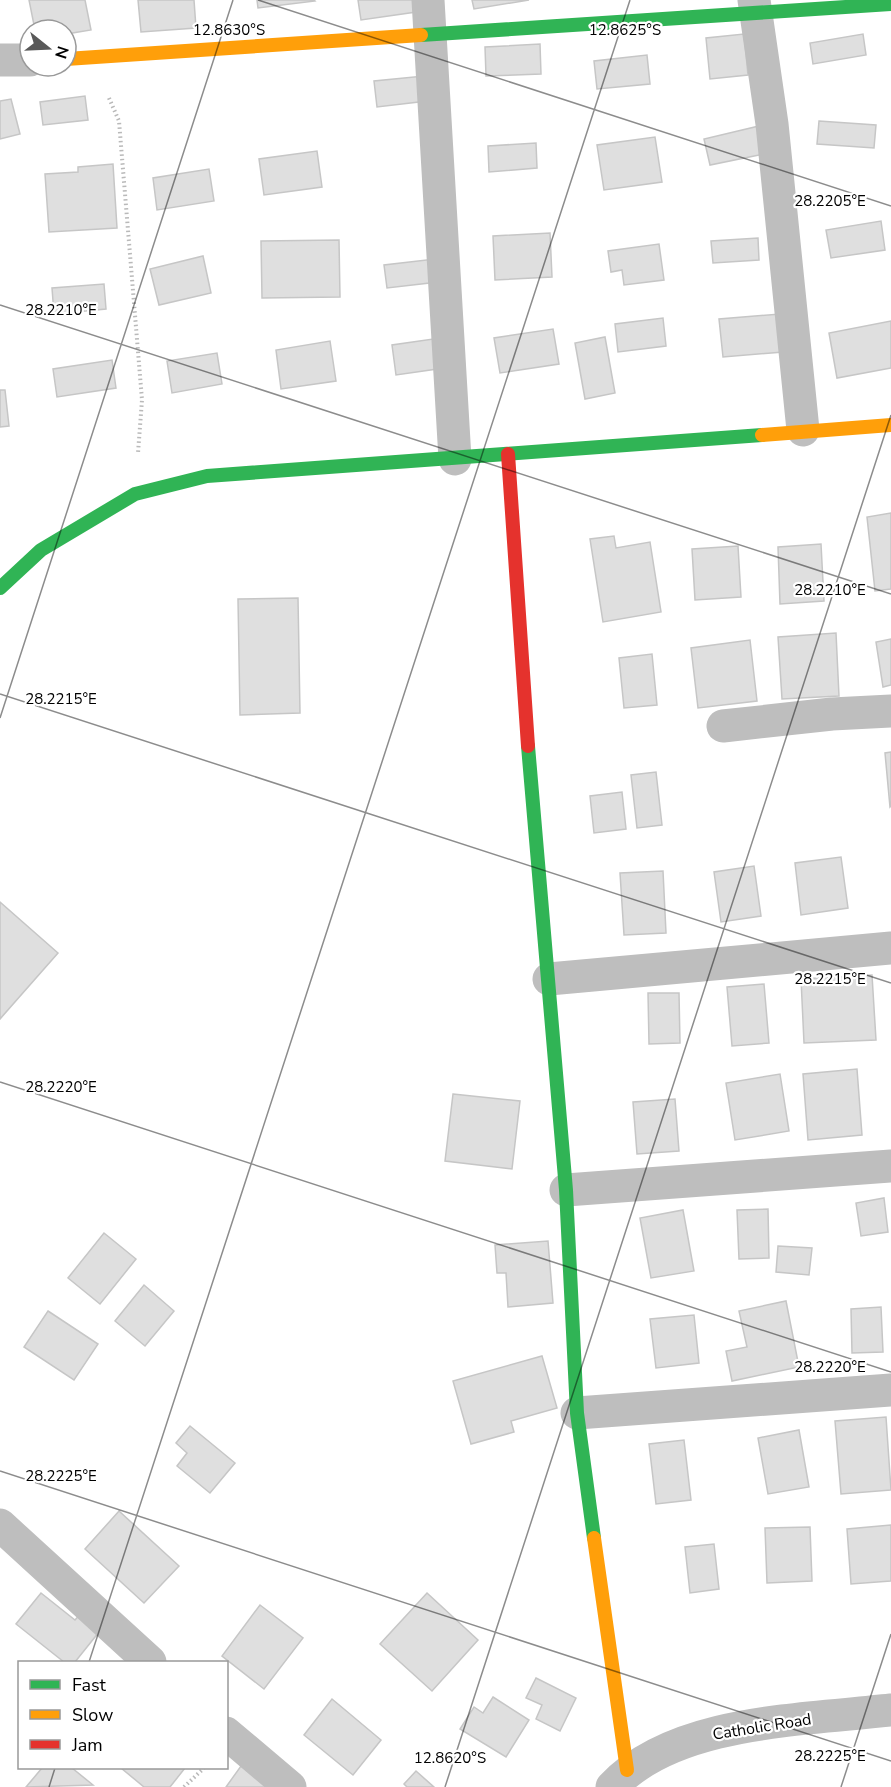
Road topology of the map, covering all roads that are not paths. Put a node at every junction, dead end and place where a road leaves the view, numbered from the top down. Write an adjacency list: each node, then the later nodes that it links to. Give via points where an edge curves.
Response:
1 (428, 0): 4 (street)
2 (891, 4): 3 (street)
3 (755, 6): 4 (street); 9 (street, via 772,124)
4 (432, 36): 5 (street); 11 (street)
5 (78, 59)
6 (0, 60): 7 (street)
7 (18, 60)
8 (891, 424): 9 (street)
9 (803, 430): 10 (street)
10 (508, 454): 11 (street); 16 (street, via 530,780)
11 (455, 459): 12 (street, via 207,476 135,494 40,550)
12 (0, 588)
13 (891, 711): 14 (street)
14 (723, 726)
15 (891, 948): 16 (street)
16 (549, 979): 18 (street)
17 (891, 1166): 18 (street)
18 (566, 1190): 20 (street)
19 (891, 1390): 20 (street)
20 (577, 1413): 25 (street)
21 (0, 1525): 22 (street)
22 (149, 1661)
23 (891, 1710): 25 (street, Catholic Road, via 733,1729 682,1742)
24 (228, 1735): 26 (street)
25 (619, 1779)
26 (290, 1787)

